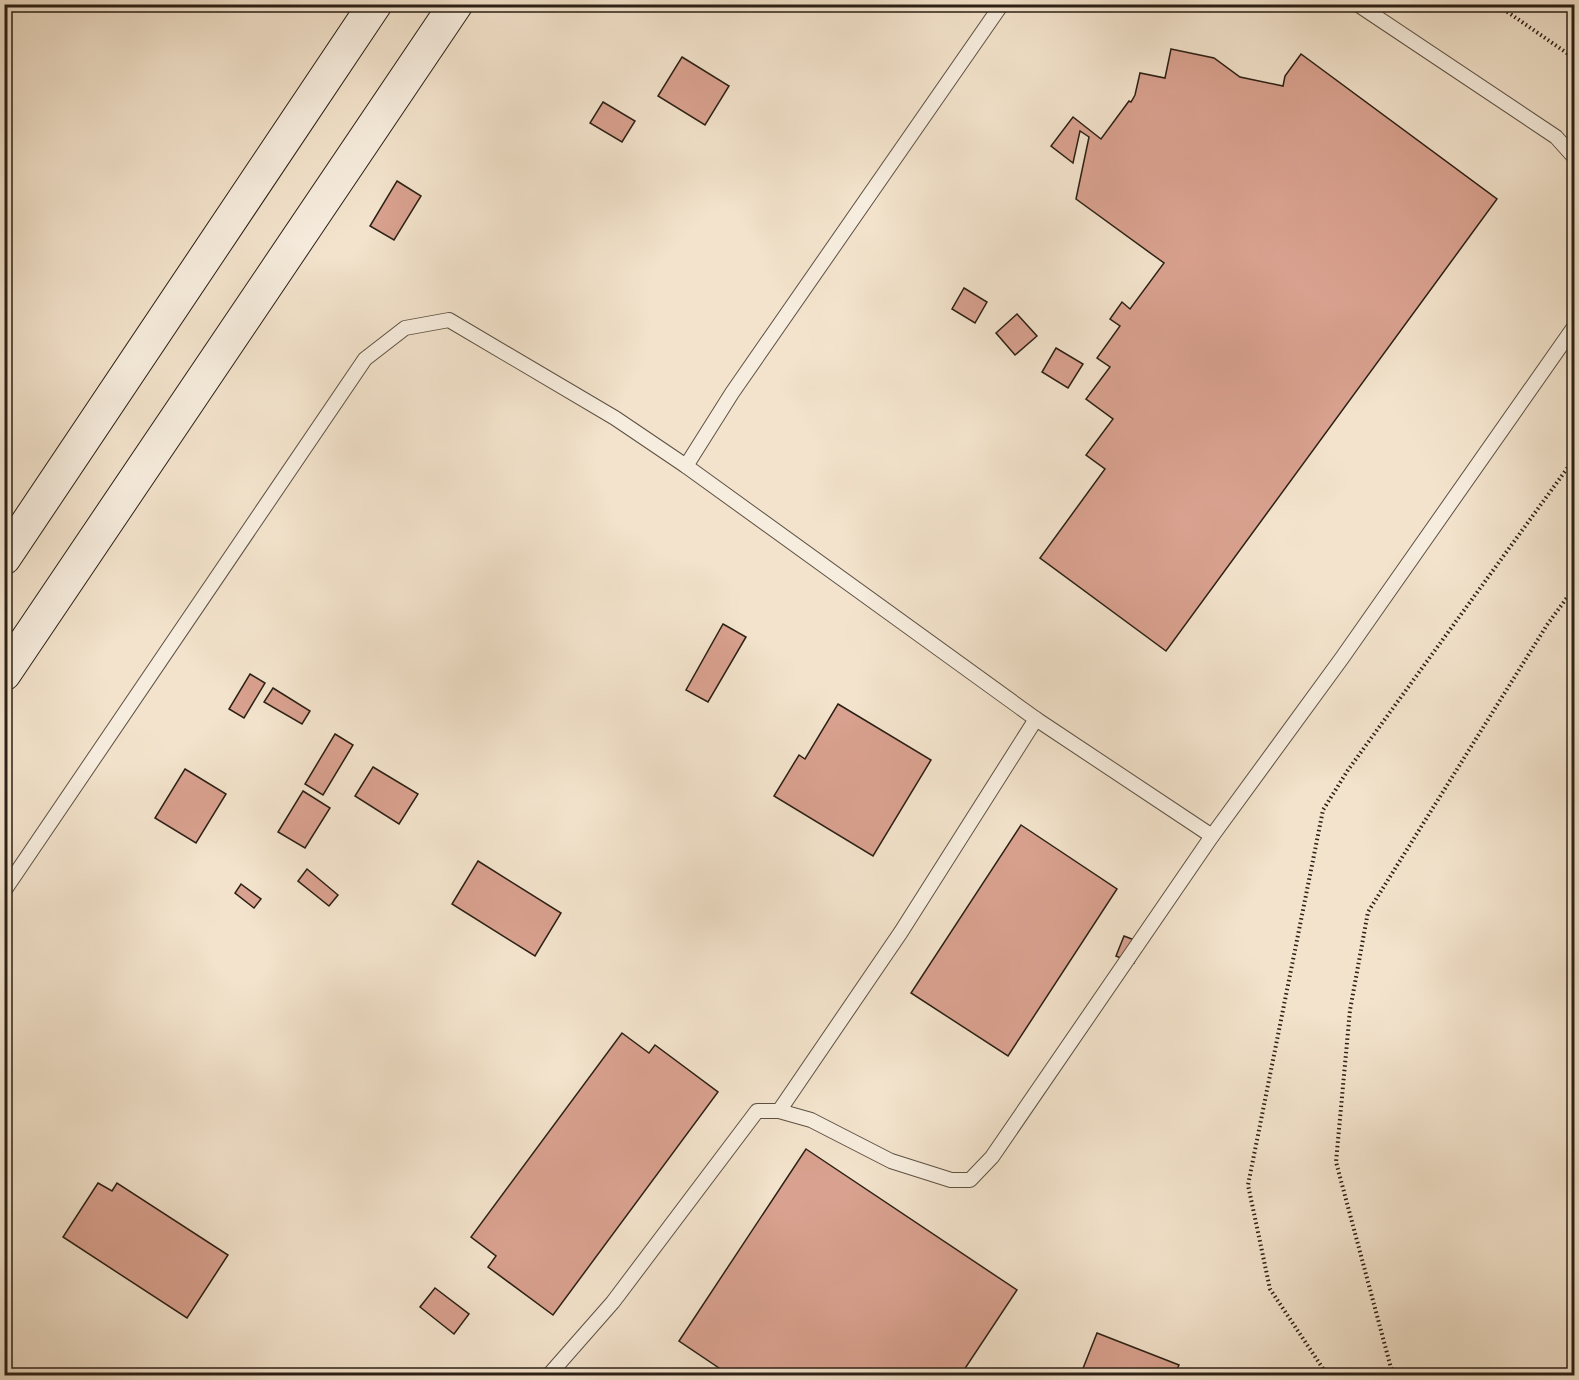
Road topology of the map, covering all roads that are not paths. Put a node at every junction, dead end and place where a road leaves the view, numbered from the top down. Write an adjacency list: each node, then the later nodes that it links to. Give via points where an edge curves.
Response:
1 (375, 4): 8 (main road)
2 (456, 4): 9 (main road)
3 (1002, 4): 7 (lane, via 732,393)
4 (1357, 4): 5 (lane, via 1556,137)
5 (1575, 157)
6 (1575, 327): 11 (lane)
7 (686, 466): 10 (lane); 12 (lane, via 615,418 449,320 405,328 365,359)
8 (4, 558)
9 (4, 674)
10 (1036, 718): 11 (lane); 13 (lane, via 901,932)
11 (1212, 836): 13 (lane, via 992,1157 970,1180 951,1180 891,1161 811,1120)
12 (4, 891)
13 (779, 1111): 14 (lane, via 757,1111 613,1302)
14 (548, 1376)

